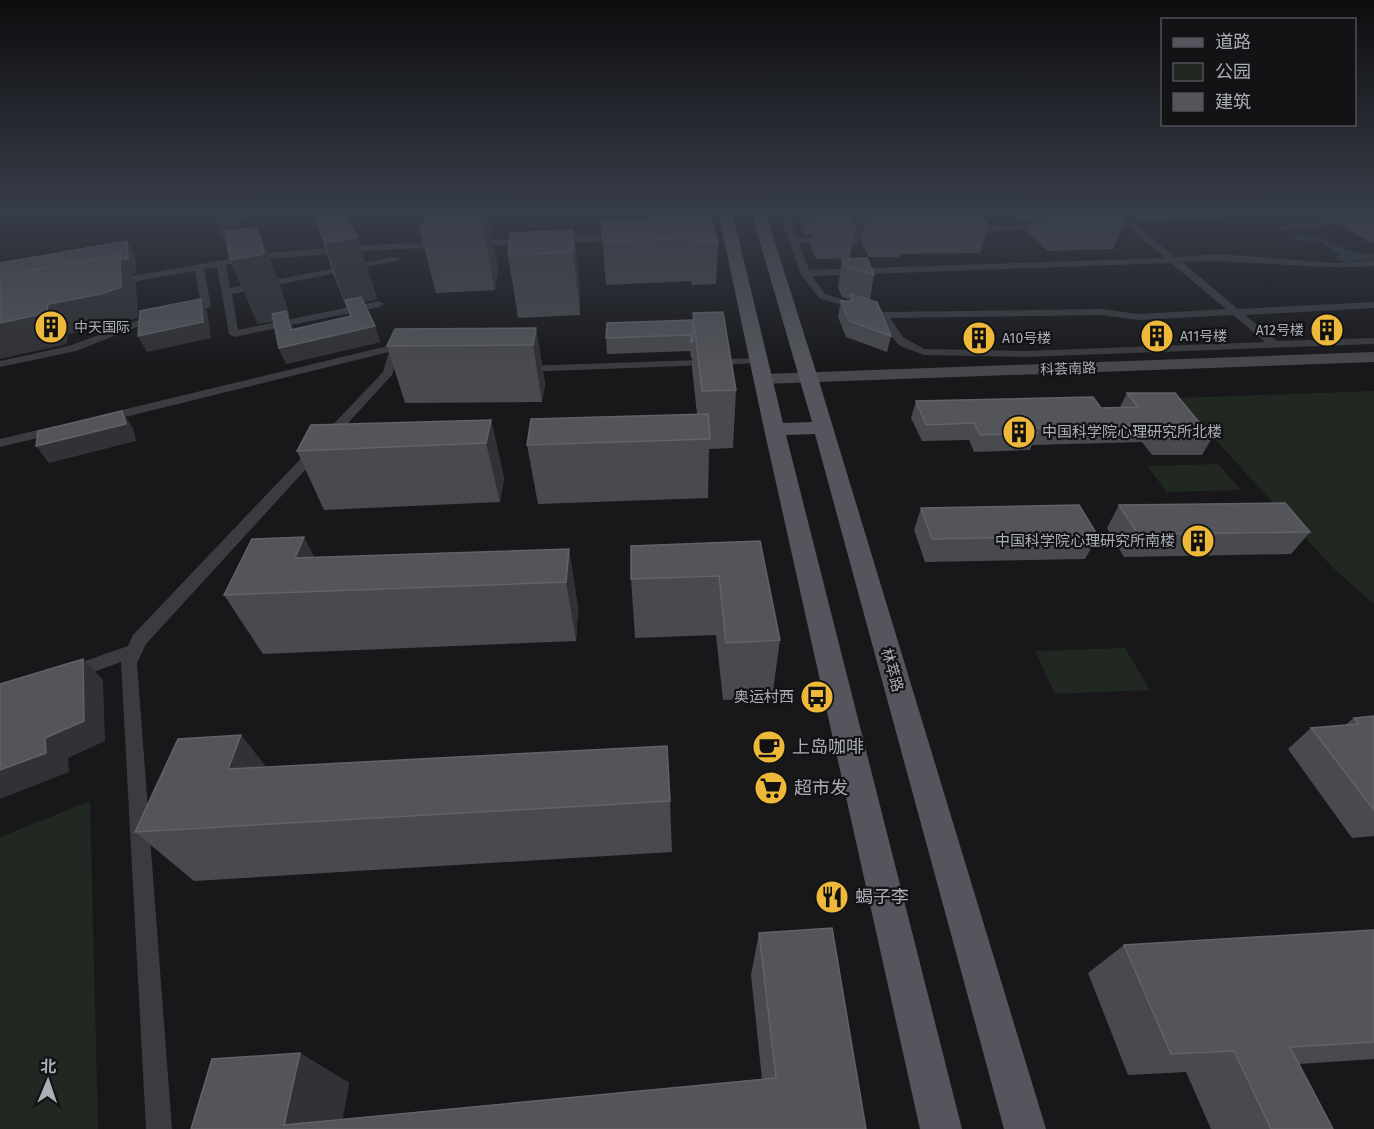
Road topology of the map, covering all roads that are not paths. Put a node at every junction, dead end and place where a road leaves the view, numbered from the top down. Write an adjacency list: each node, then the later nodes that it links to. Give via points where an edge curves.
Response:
1 (221, 263): 14 (street)
2 (217, 264): 11 (street)
3 (376, 264): 14 (street)
4 (735, 264): 24 (main road)
5 (774, 264): 25 (main road, 林萃路)
6 (802, 264): 12 (street)
7 (1096, 264): 12 (street)
8 (1177, 264): 19 (street)
9 (1307, 264): 10 (street)
10 (1358, 264)
11 (199, 267): 13 (street); 21 (street, via 206,307 150,318 72,349)
12 (805, 273): 17 (street, via 822,296)
13 (99, 285)
14 (227, 292): 15 (street, via 234,334)
15 (379, 304)
16 (1374, 305): 17 (street, via 1138,317 1102,312)
17 (883, 315): 19 (street, via 904,346 924,352 1025,354)
18 (1374, 341): 19 (street)
19 (1275, 345)
20 (1374, 357): 25 (street, 科荟南路)
21 (0, 364)
22 (506, 369): 24 (street)
23 (1374, 372): 25 (street, 科荟南路)
24 (762, 378): 25 (street, 科荟南路); 29 (main road)
25 (811, 386): 28 (main road, 林萃路)
26 (93, 420): 31 (street, via 396,347 394,373 139,640)
27 (70, 426): 30 (street)
28 (823, 428): 29 (main road); 35 (main road, 林萃路)
29 (774, 429): 34 (main road)
30 (0, 443)
31 (134, 651): 32 (street); 33 (street, via 129,663)
32 (56, 678)
33 (159, 1129)
34 (941, 1129)
35 (1025, 1129)

